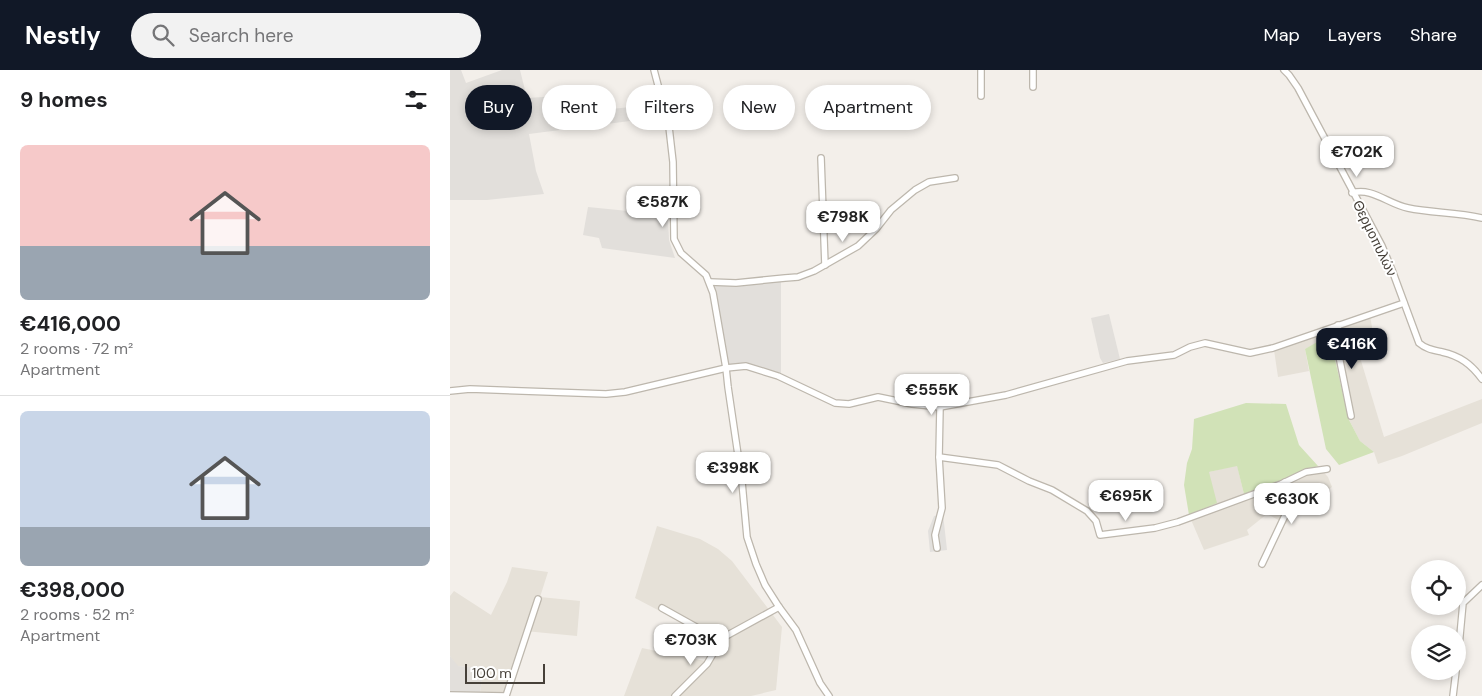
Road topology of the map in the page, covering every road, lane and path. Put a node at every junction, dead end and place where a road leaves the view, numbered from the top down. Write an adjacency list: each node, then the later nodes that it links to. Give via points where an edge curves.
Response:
1 (654, 70): 12 (street, via 669,127 674,239 681,254 701,269)
2 (981, 70): 6 (street)
3 (1033, 70): 5 (street)
4 (1284, 70): 9 (street, Θερμοπυλών, via 1298,88)
5 (1033, 88)
6 (981, 96)
7 (820, 158): 11 (street)
8 (955, 178): 11 (street, via 929,182 915,190 891,210 858,246)
9 (1352, 192): 10 (street, via 1368,191 1407,208); 13 (street, Θερμοπυλών, via 1382,246)
10 (1482, 218)
11 (826, 265): 12 (street, via 798,277)
12 (710, 282): 15 (street)
13 (1404, 303): 14 (street); 16 (street, Θερμοπυλών, via 1424,347 1468,362)
14 (1338, 325): 18 (street, via 1265,350 1250,353 1205,344 1174,355 1127,361 1006,396); 19 (street, via 1338,351)
15 (726, 368): 17 (street, via 606,394); 18 (street, via 746,366 778,376 835,403 849,404 878,398); 27 (street, via 747,537 759,571)
16 (1482, 379)
17 (450, 391)
18 (940, 407): 20 (street)
19 (1351, 416)
20 (939, 457): 22 (street, via 998,465 1052,490 1087,511 1096,521 1100,535 1170,524); 23 (street, via 942,508 935,535)
21 (1327, 469): 22 (street, via 1306,472)
22 (1285, 482): 24 (street, via 1288,509)
23 (937, 548)
24 (1262, 564)
25 (1482, 586): 29 (street, via 1463,603)
26 (538, 599): 32 (street, via 506,696)
27 (779, 607): 30 (street); 34 (street, via 796,630)
28 (662, 608): 30 (street)
29 (1461, 625)
30 (717, 641): 33 (street, via 707,664)
31 (1455, 680): 35 (street)
32 (450, 695)
33 (675, 696)
34 (829, 696)
35 (1453, 696)

